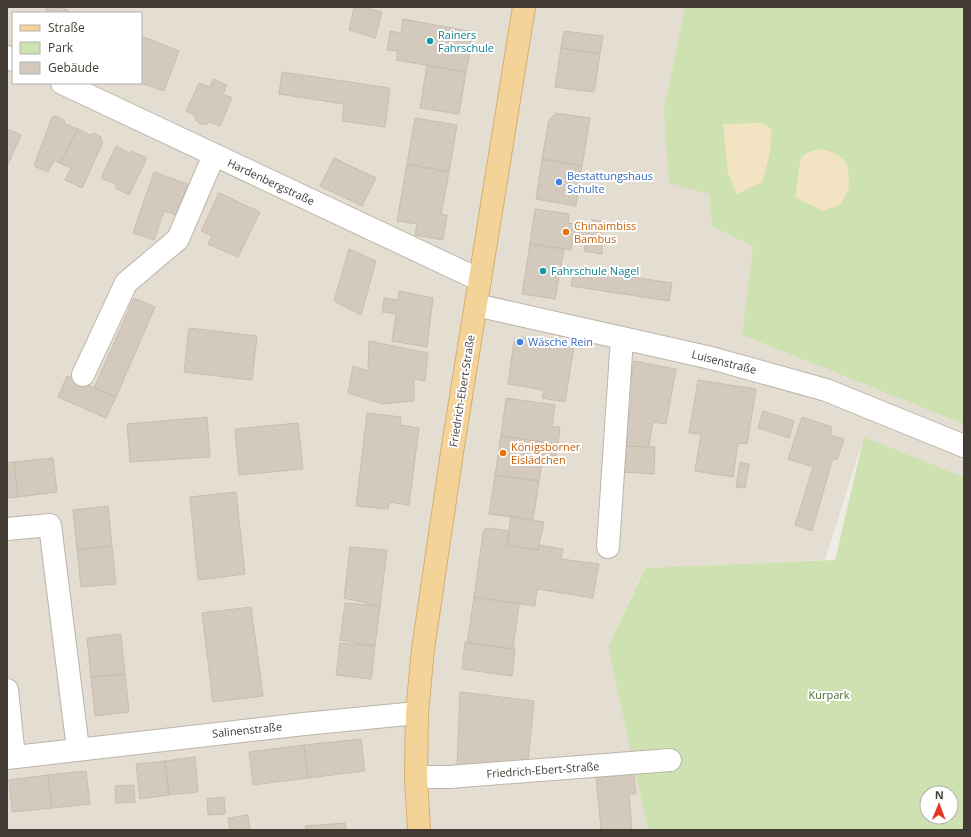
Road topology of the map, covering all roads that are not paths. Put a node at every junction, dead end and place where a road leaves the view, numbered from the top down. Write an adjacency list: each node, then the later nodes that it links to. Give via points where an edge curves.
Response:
1 (524, 7): 4 (main road, Friedrich-Ebert-Straße)
2 (64, 84): 3 (street, Hardenbergstraße)
3 (214, 155): 4 (street, Hardenbergstraße); 7 (street, via 178,239 126,283)
4 (480, 280): 5 (main road, Friedrich-Ebert-Straße)
5 (476, 305): 6 (street, Luisenstraße); 12 (main road, Friedrich-Ebert-Straße, via 432,587)
6 (622, 338): 8 (street, Luisenstraße, via 711,358 826,390); 10 (street)
7 (83, 375)
8 (964, 446)
9 (7, 529): 13 (street, via 50,525)
10 (608, 547)
11 (7, 690): 14 (street, Salinenstraße)
12 (417, 713): 13 (street, Salinenstraße); 16 (main road, Friedrich-Ebert-Straße)
13 (78, 749): 14 (street, Salinenstraße)
14 (11, 757)
15 (670, 760): 16 (street, Friedrich-Ebert-Straße, via 449,777)
16 (416, 776): 17 (main road, Friedrich-Ebert-Straße)
17 (419, 830)

